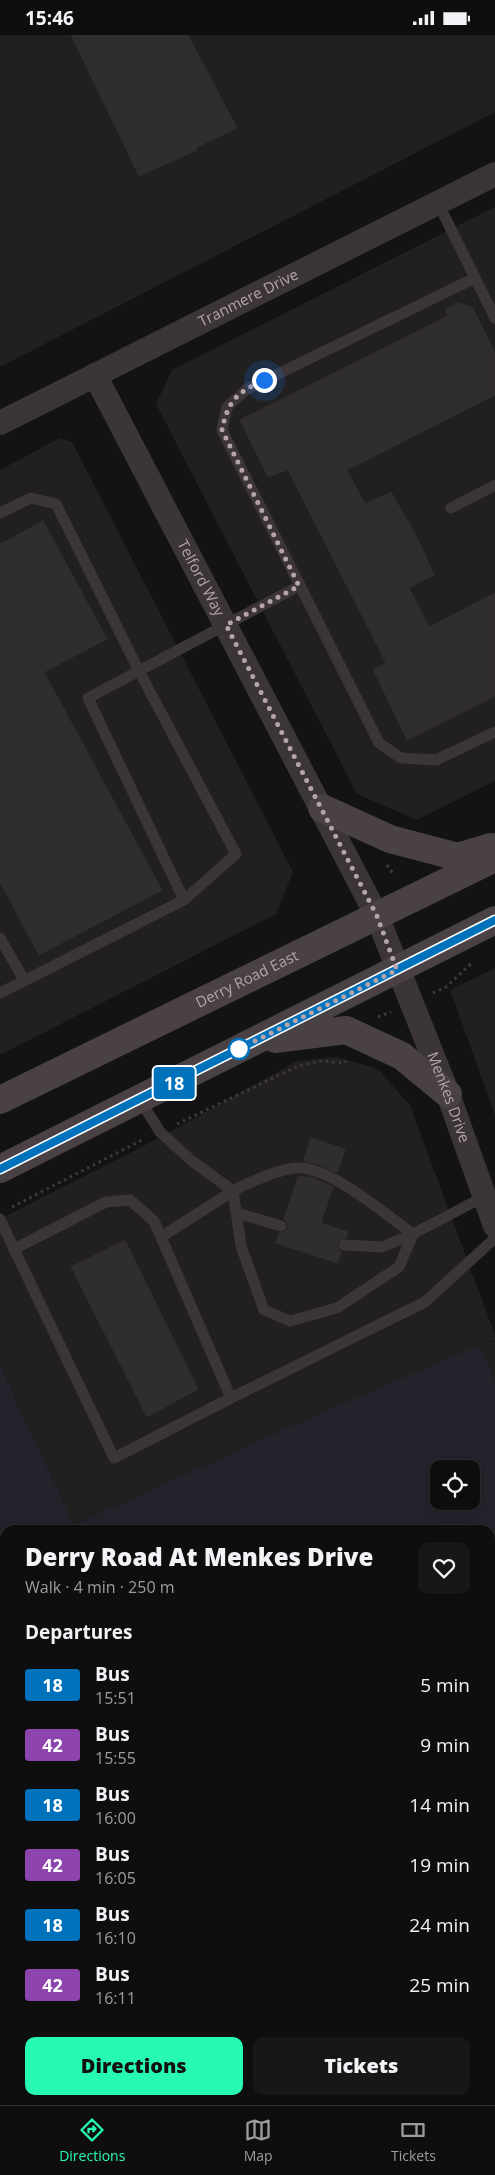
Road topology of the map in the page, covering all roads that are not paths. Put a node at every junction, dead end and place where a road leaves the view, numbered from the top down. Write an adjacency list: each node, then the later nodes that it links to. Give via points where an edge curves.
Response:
1 (495, 174): 2 (street, Tranmere Drive)
2 (438, 203): 3 (lane); 5 (street, Tranmere Drive)
3 (475, 278): 4 (lane); 10 (lane, via 246,389 227,407 222,430)
4 (495, 318)
5 (95, 375): 6 (street, Tranmere Drive); 11 (street, Telford Way)
6 (0, 423)
7 (495, 485): 8 (lane)
8 (451, 508)
9 (0, 513): 12 (lane, via 31,498 56,504)
10 (299, 586): 11 (lane); 13 (lane, via 379,743 401,758 436,760)
11 (226, 625): 12 (lane); 14 (street, Telford Way)
12 (139, 671): 17 (lane, via 236,854); 17 (lane, via 88,697)
13 (495, 732)
14 (322, 807): 15 (main road, via 390,839 458,857); 18 (street, Telford Way)
15 (495, 846)
16 (495, 858): 18 (main road, Derry Road East)
17 (184, 900): 22 (lane)
18 (377, 916): 21 (street, Telford Way); 26 (main road, Derry Road East)
19 (495, 920): 21 (main road)
20 (0, 938): 22 (lane)
21 (397, 970): 24 (main road); 25 (street, Menkes Drive)
22 (24, 980): 23 (lane)
23 (0, 993)
24 (256, 1041): 25 (main road, via 346,1030 402,1056); 27 (main road)
25 (448, 1094): 30 (street, Menkes Drive)
26 (0, 1100)
27 (140, 1100): 28 (main road); 29 (lane, via 160,1132)
28 (0, 1169)
29 (233, 1191): 31 (lane); 35 (lane, via 254,1179 301,1167 335,1179); 36 (lane)
30 (490, 1194): 34 (street, Menkes Drive); 35 (lane)
31 (237, 1213): 33 (lane); 35 (lane, via 241,1246 264,1310 290,1321 337,1308 399,1267)
32 (0, 1219): 39 (lane)
33 (281, 1226)
34 (495, 1226)
35 (413, 1234): 38 (lane, via 382,1247)
36 (161, 1237): 39 (lane, via 154,1221 130,1200 106,1202); 40 (lane)
37 (495, 1238): 40 (lane, via 426,1302)
38 (344, 1245)
39 (14, 1249): 40 (lane, via 114,1458)
40 (231, 1398)

